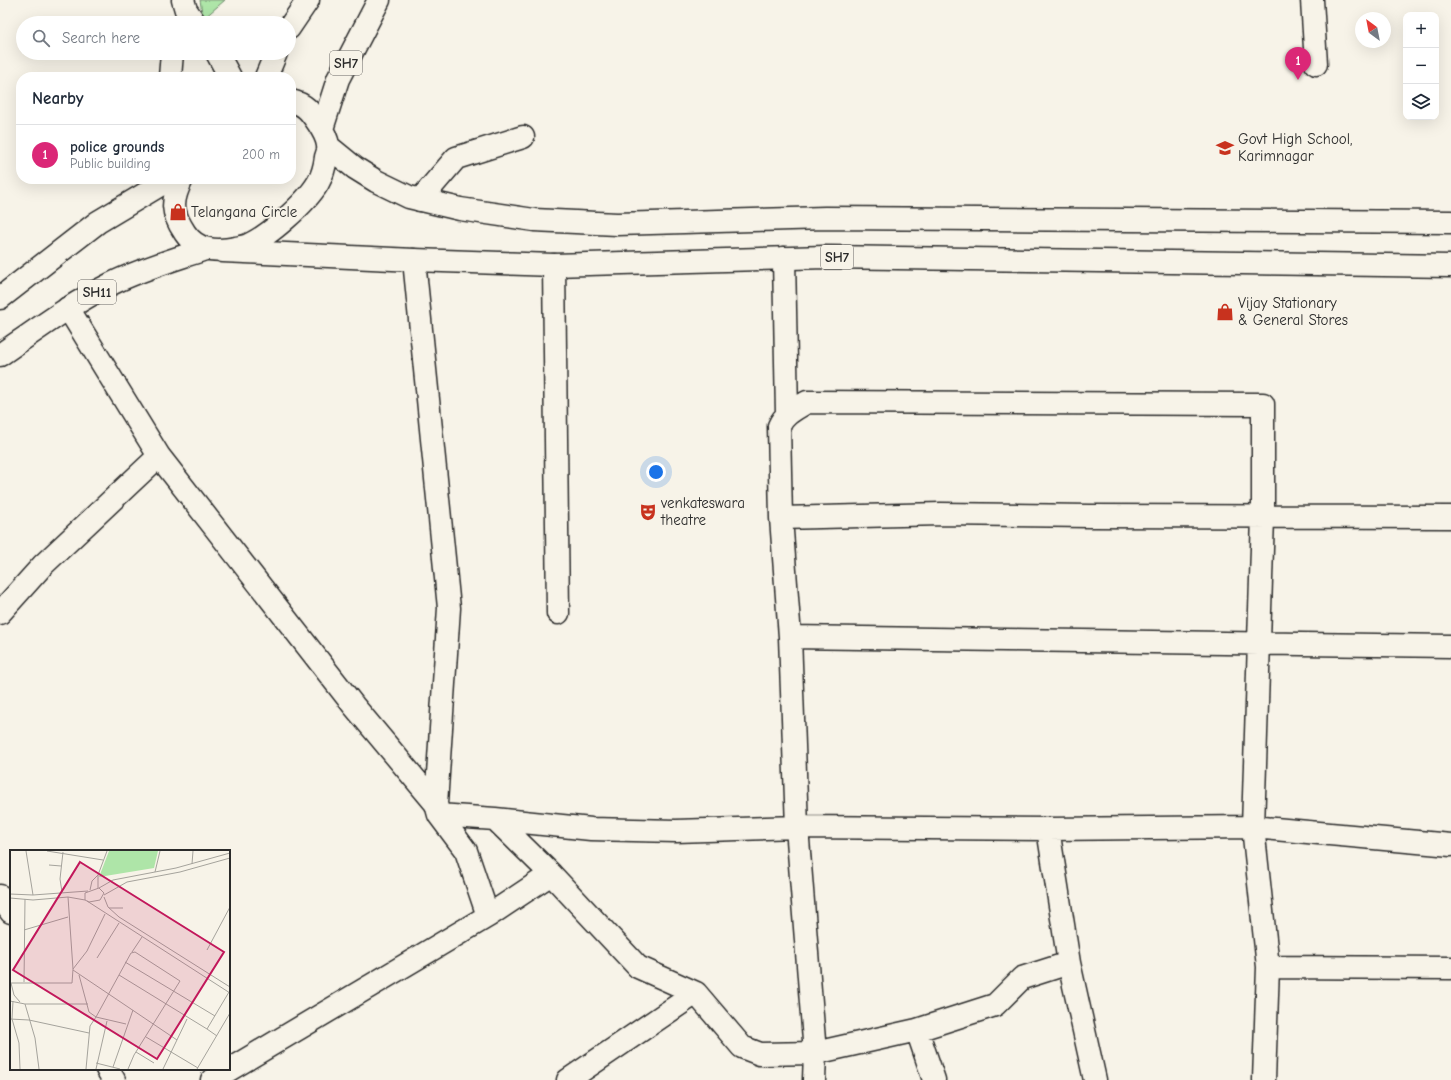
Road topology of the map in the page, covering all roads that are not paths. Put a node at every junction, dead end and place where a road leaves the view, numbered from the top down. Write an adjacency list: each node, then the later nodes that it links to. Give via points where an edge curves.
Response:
1 (308, 0): 4 (street)
2 (378, 0): 13 (street, SH7, via 338,79)
3 (1312, 0): 8 (street)
4 (296, 18)
5 (171, 60): 9 (street)
6 (221, 60): 10 (street)
7 (273, 60): 11 (street)
8 (1316, 64)
9 (170, 72)
10 (227, 72)
11 (268, 72)
12 (296, 102): 13 (street, via 312,113)
13 (325, 137): 17 (street, via 355,168 376,181); 19 (street, SH7, via 326,162 319,183 300,206 277,226 248,245)
14 (523, 137): 17 (street, via 456,158)
15 (162, 184): 24 (street, via 98,222)
16 (179, 184): 19 (street, via 174,194 174,212 180,226 188,238)
17 (420, 200): 18 (street, via 460,210 534,220 617,224 825,218)
18 (1451, 222)
19 (214, 250): 21 (street, SH7); 25 (street, SH11, via 145,269 110,284)
20 (784, 258): 22 (street, SH7); 23 (street, SH7); 27 (street)
21 (414, 260): 22 (street, SH7); 37 (street, via 449,608)
22 (554, 265): 32 (street)
23 (1451, 266)
24 (0, 297)
25 (68, 308): 26 (street, SH11); 28 (street)
26 (0, 354)
27 (786, 414): 29 (street, via 807,402 1263,404); 31 (street, via 779,426)
28 (158, 456): 33 (street, via 43,565); 37 (street)
29 (1263, 517): 30 (street); 31 (street, via 941,514); 35 (street)
30 (1451, 517)
31 (781, 518): 34 (street)
32 (558, 612)
33 (0, 613)
34 (790, 637): 35 (street); 39 (street)
35 (1260, 644): 36 (street); 40 (street)
36 (1451, 646)
37 (437, 810): 38 (street); 46 (street, via 466,851)
38 (495, 819): 39 (street, via 591,830 676,831); 43 (street)
39 (797, 827): 41 (street); 52 (street)
40 (1253, 827): 41 (street); 42 (street); 48 (street)
41 (1048, 829): 47 (street)
42 (1451, 845)
43 (551, 874): 46 (street); 50 (street, via 638,967)
44 (0, 896): 45 (street)
45 (10, 911)
46 (488, 916): 53 (street)
47 (1069, 963): 51 (street, via 1022,978 995,1005); 61 (street)
48 (1268, 967): 49 (street); 62 (street)
49 (1451, 968)
50 (696, 993): 52 (street, via 742,1046 760,1054); 58 (street)
51 (917, 1030): 52 (street); 60 (street)
52 (815, 1053): 59 (street)
53 (230, 1069)
54 (108, 1070): 56 (street)
55 (229, 1070): 57 (street)
56 (114, 1080)
57 (212, 1080)
58 (568, 1080)
59 (814, 1080)
60 (934, 1080)
61 (1095, 1080)
62 (1264, 1080)

